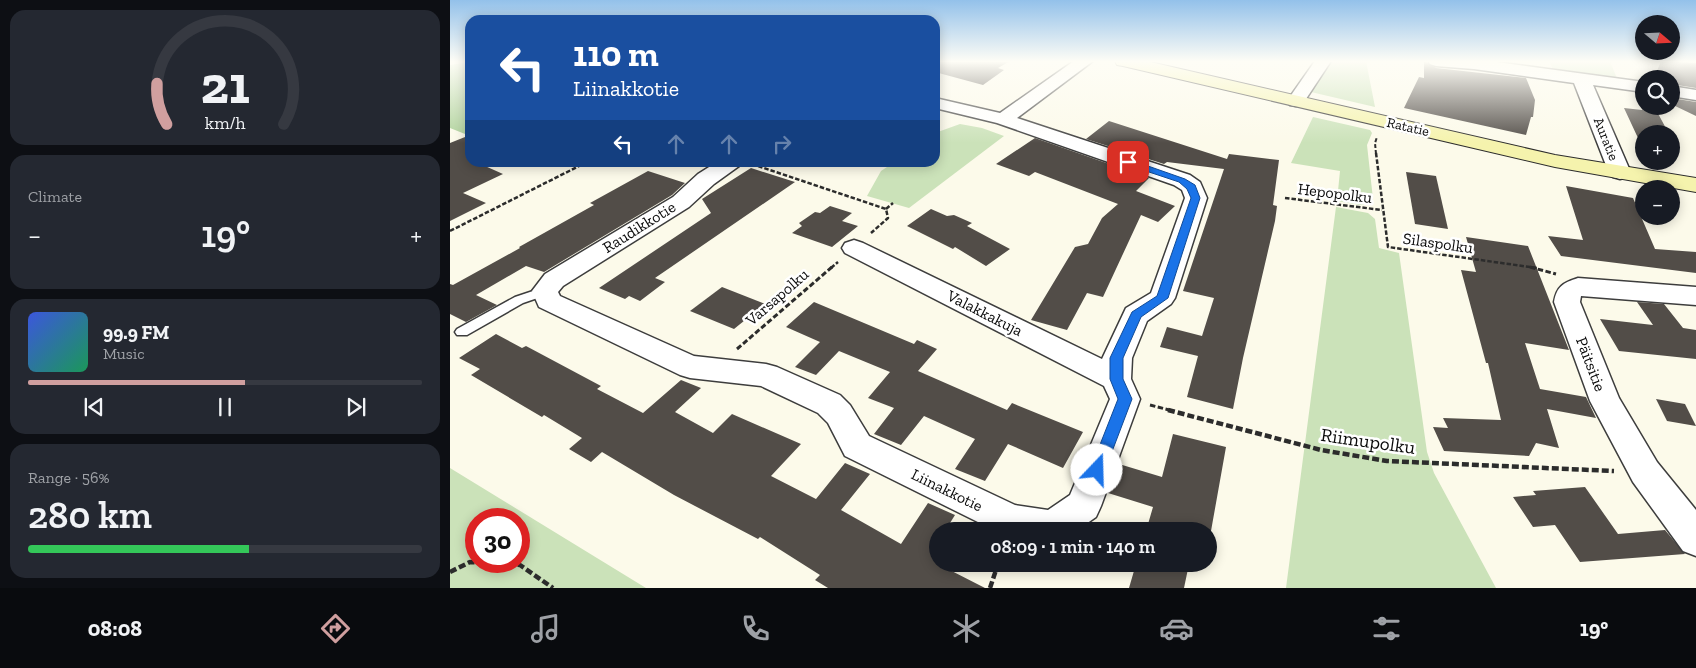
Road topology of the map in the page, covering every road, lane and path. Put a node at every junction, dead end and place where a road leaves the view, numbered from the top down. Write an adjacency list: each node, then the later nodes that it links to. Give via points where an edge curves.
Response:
1 (1047, 88): 9 (street)
2 (1241, 88): 7 (street, Ratatie)
3 (1304, 88): 7 (street)
4 (1585, 88): 14 (street, Auratie)
5 (1680, 93): 6 (street)
6 (1696, 95)
7 (1296, 101): 10 (street, Ratatie)
8 (940, 103): 9 (street)
9 (1004, 119): 27 (street, Liinakkotie, via 1182,180 1192,187 1196,198 1162,298 1136,315 1117,358)
10 (1386, 122): 14 (street, Ratatie); 19 (path, Silaspolku, via 1375,143)
11 (577, 167): 20 (path)
12 (725, 167): 23 (street, Raudikkotie, via 681,202 554,280)
13 (762, 167): 18 (path)
14 (1620, 173): 15 (street, Ratatie)
15 (1696, 185)
16 (1286, 198): 19 (path, Hepopolku)
17 (892, 203): 18 (path)
18 (886, 209): 21 (path, Varsapolku, via 888,218)
19 (1382, 210): 22 (path, Silaspolku, via 1388,247 1536,268 1556,274)
20 (450, 231)
21 (854, 248): 26 (path, Varsapolku, via 740,346); 27 (street, Valakkakuja)
22 (1578, 287): 24 (street); 29 (street, Päitsitie, via 1569,291 1567,302 1605,401 1645,472)
23 (545, 291): 25 (lane, via 519,300); 26 (street, Liinakkotie, via 548,301 690,368)
24 (1696, 296)
25 (462, 332)
26 (722, 371): 27 (street, Liinakkotie, via 766,375 830,404 857,446 1012,521 1053,527 1084,506)
27 (1121, 389): 28 (path, Riimupolku, via 1321,450 1387,460)
28 (1613, 471)
29 (1696, 539)
30 (450, 572): 32 (path, via 470,562 520,566)
31 (995, 572): 33 (path)
32 (553, 588)
33 (990, 588)

